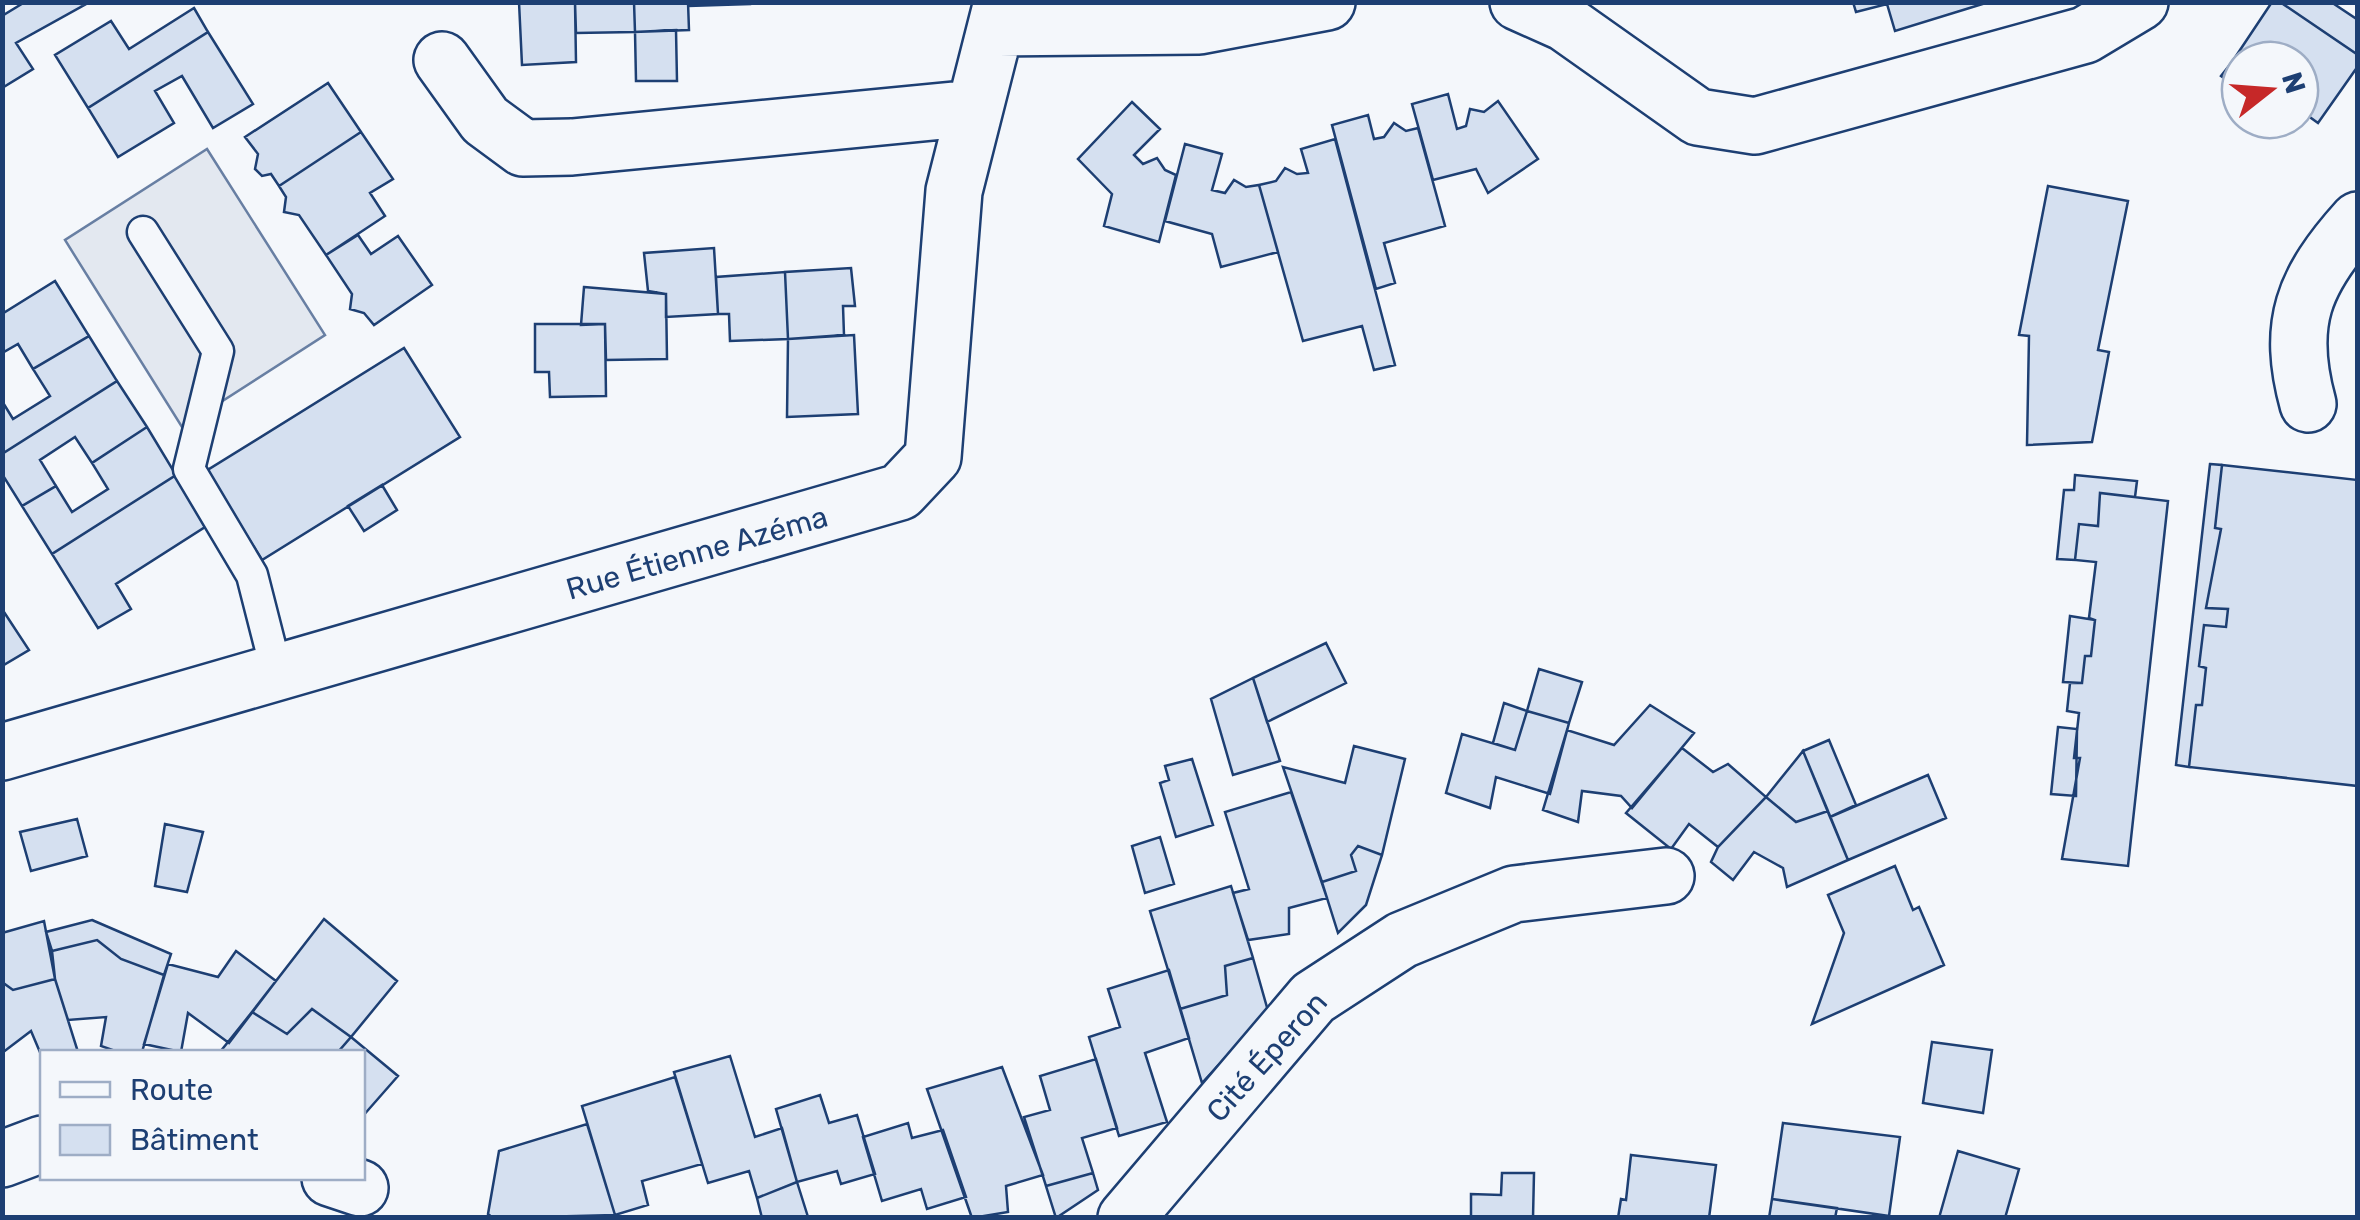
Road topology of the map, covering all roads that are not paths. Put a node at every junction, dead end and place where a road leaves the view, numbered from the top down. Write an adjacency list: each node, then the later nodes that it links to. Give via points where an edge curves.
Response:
1 (1326, 2): 4 (street, via 1200,26)
2 (1518, 2): 3 (street, via 1565,22 1698,117 1755,126 2085,35)
3 (2140, 2)
4 (1001, 15): 6 (street, Rue Étienne Azéma)
5 (442, 60): 6 (street, via 485,120 523,148)
6 (974, 108): 10 (street, Rue Étienne Azéma, via 954,191 933,457 900,492)
7 (2358, 220): 9 (street, via 2322,260 2299,311 2296,363)
8 (144, 232): 10 (lane, via 218,350 189,469 252,576)
9 (2308, 404)
10 (277, 673): 11 (street, Rue Étienne Azéma)
11 (2, 752)
12 (1666, 876): 15 (street, Cité Éperon, via 1514,894 1402,940 1313,998)
13 (40, 1145): 14 (street)
14 (2, 1159)
15 (1126, 1218)

